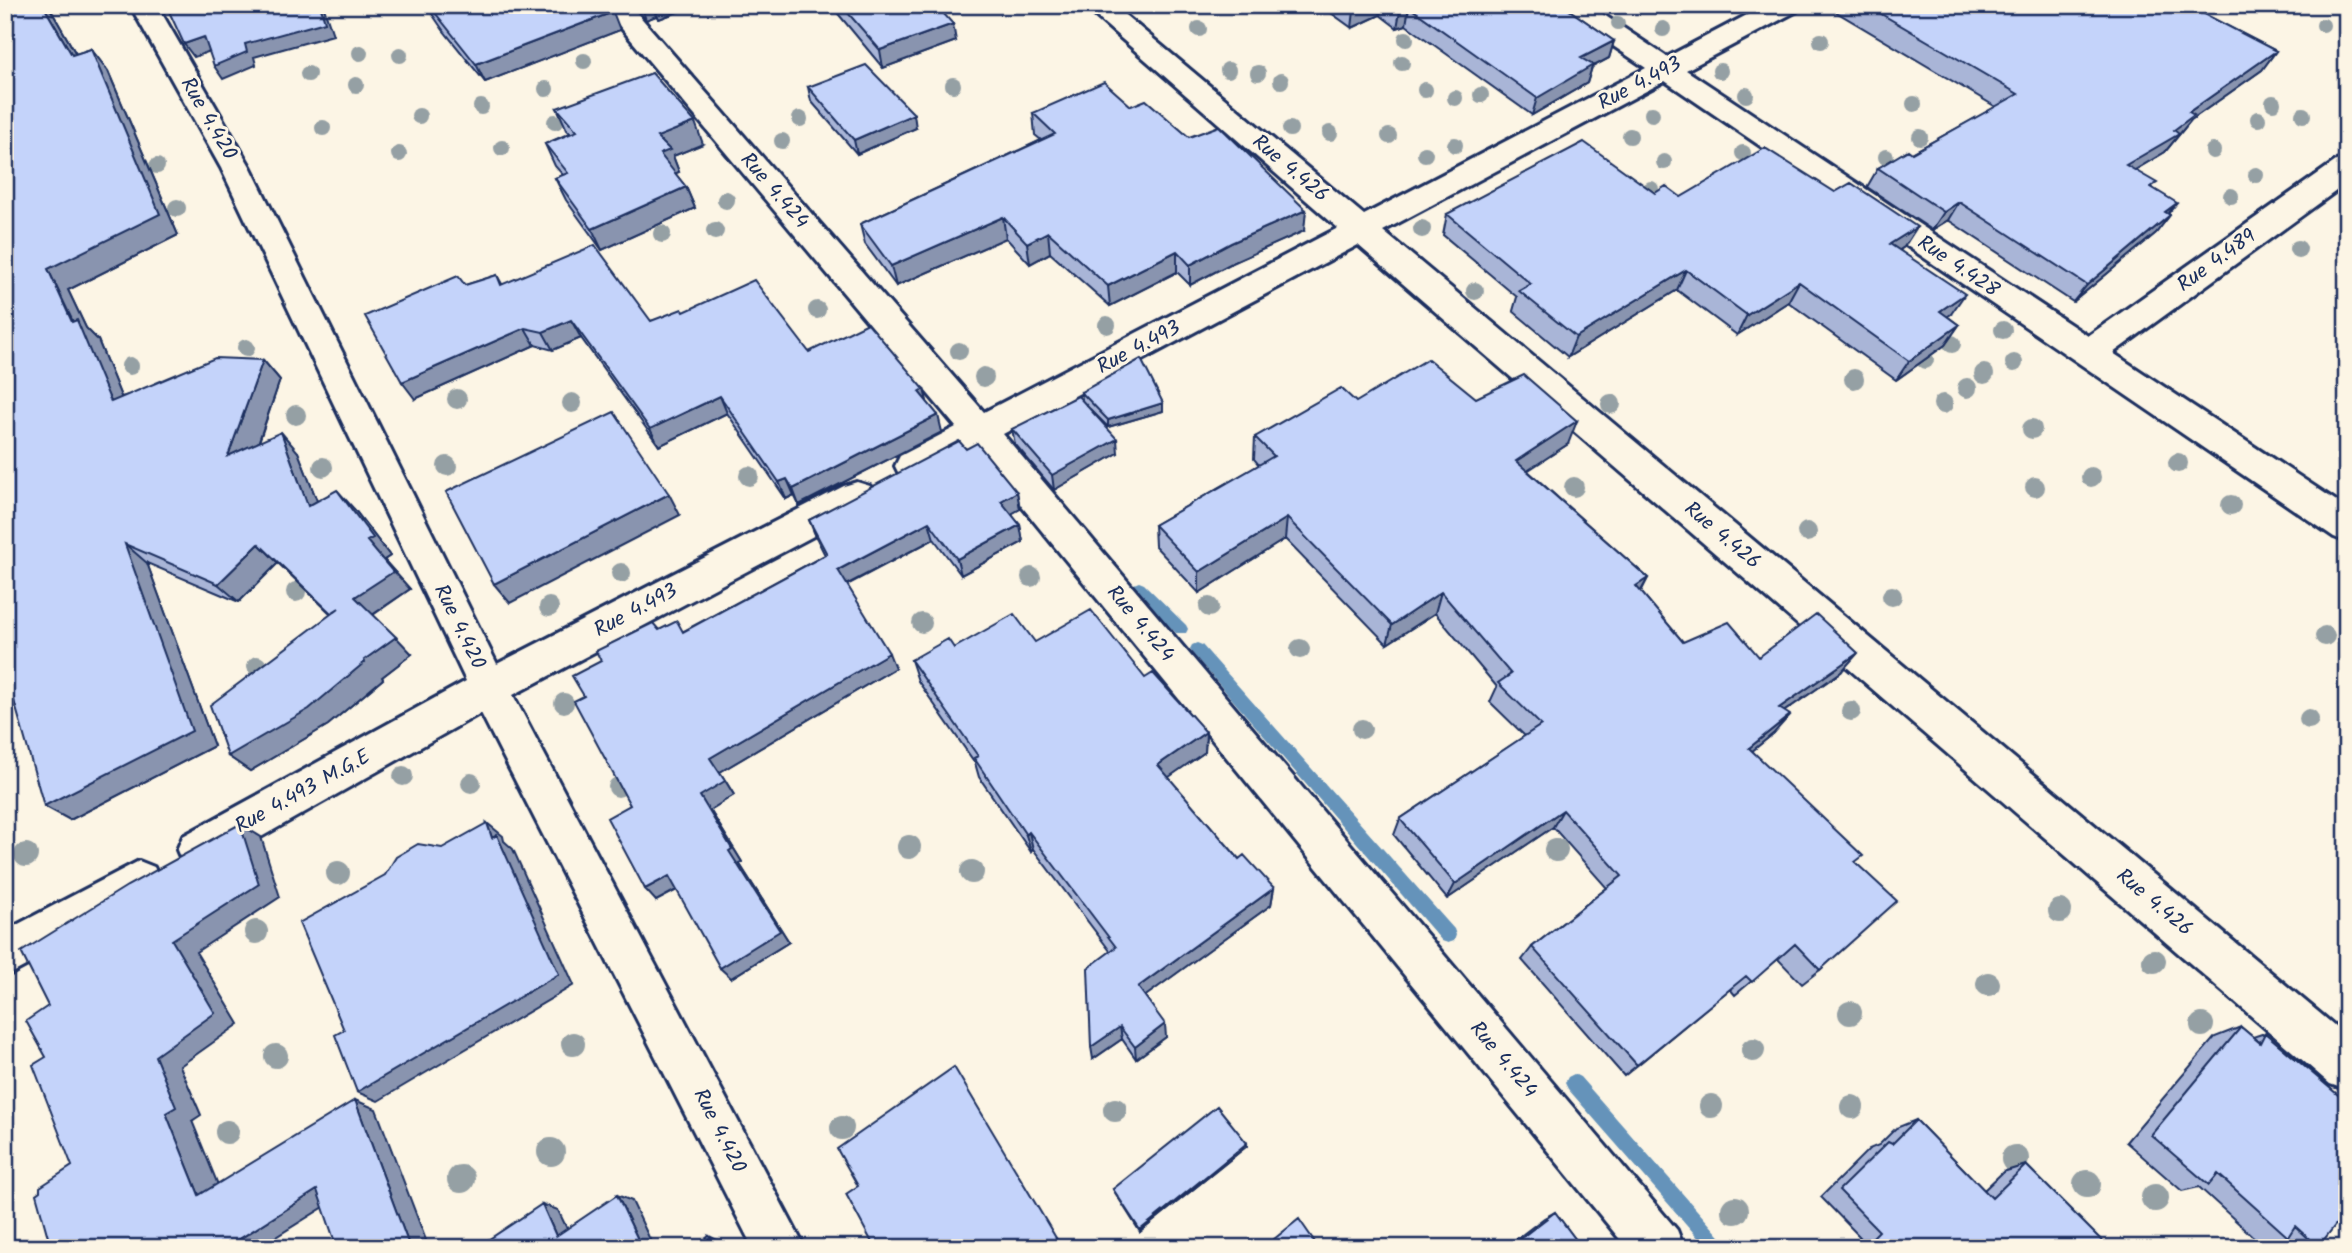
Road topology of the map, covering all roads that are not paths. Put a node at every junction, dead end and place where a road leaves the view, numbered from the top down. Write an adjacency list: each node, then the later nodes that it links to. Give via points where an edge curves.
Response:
1 (143, 5): 12 (street, Rue 4.420, via 236,168)
2 (615, 5): 10 (street, Rue 4.424)
3 (1097, 5): 8 (street, Rue 4.426)
4 (1571, 5): 6 (street, Rue 4.428)
5 (1787, 5): 6 (street, Rue 4.493)
6 (1667, 70): 8 (street, Rue 4.493); 9 (street, Rue 4.428)
7 (2347, 168): 9 (street, Rue 4.489)
8 (1363, 231): 10 (street, Rue 4.493); 14 (street, Rue 4.426)
9 (2087, 354): 11 (street, Rue 4.428)
10 (980, 431): 12 (street, Rue 4.493); 16 (street, Rue 4.424)
11 (2347, 527)
12 (489, 688): 13 (street, Rue 4.493 M.G.E); 15 (street, Rue 4.420)
13 (5, 955)
14 (2347, 1067)
15 (780, 1248)
16 (1659, 1248)

